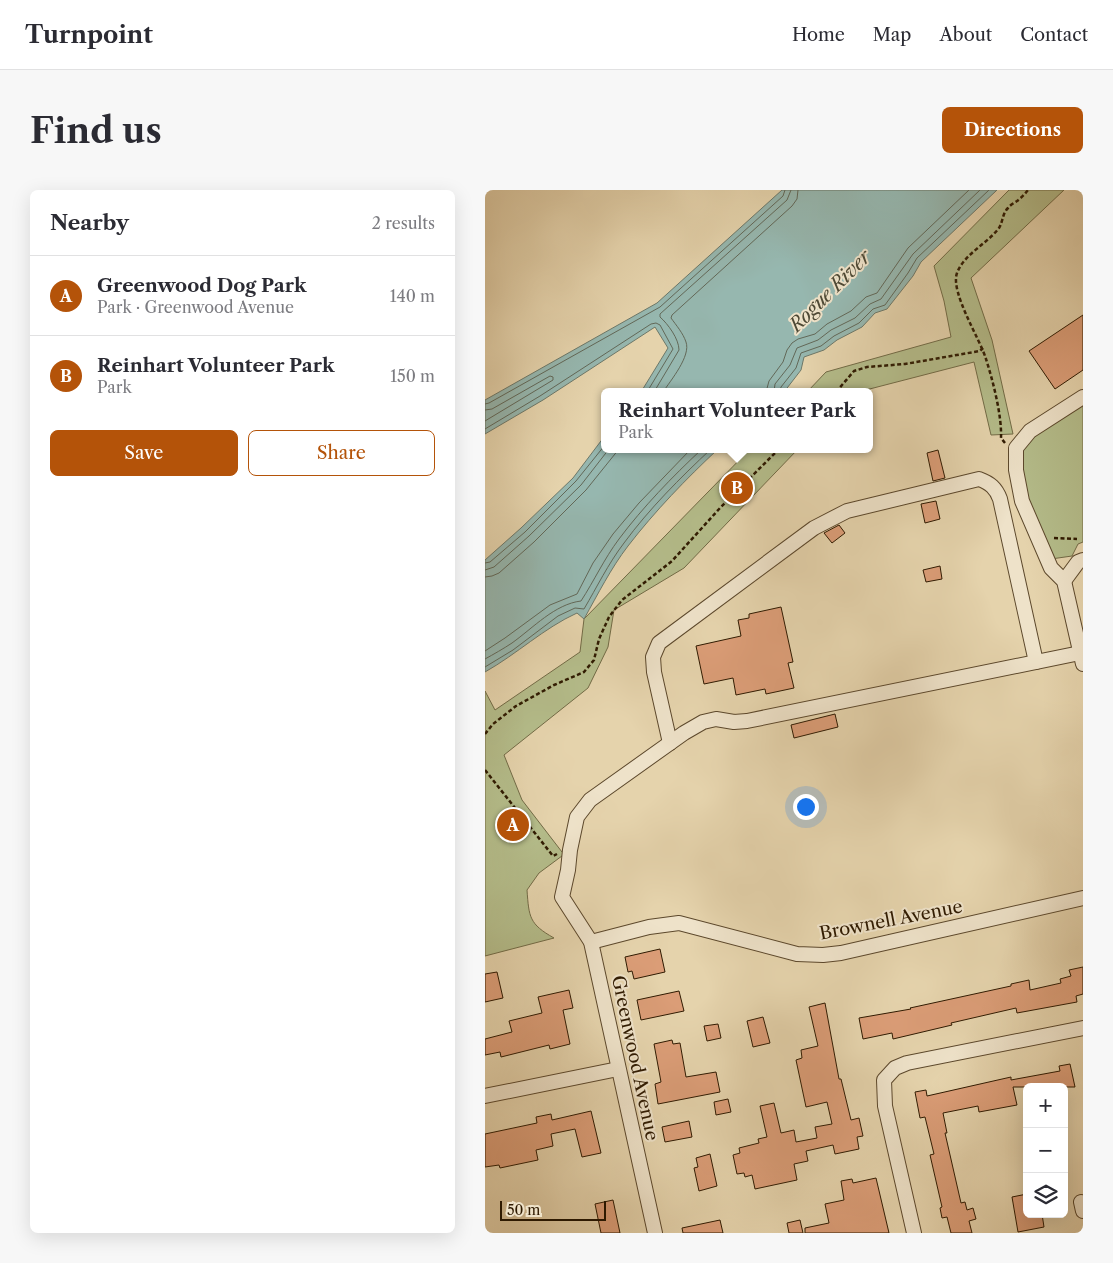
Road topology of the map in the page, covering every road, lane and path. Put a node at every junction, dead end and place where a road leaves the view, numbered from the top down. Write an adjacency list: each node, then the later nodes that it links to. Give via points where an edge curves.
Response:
1 (1028, 190): 2 (path, via 1008,207 1000,227 966,258 957,272 961,302)
2 (983, 348): 3 (path, via 905,364 867,366 854,371); 5 (path, via 1001,425 1001,438)
3 (839, 388)
4 (1083, 396): 10 (street, via 1030,431 1016,448 1021,501 1051,568)
5 (1008, 446)
6 (775, 453): 13 (path, via 673,561 622,600 606,624 594,660 584,672 516,706)
7 (1049, 538): 8 (path)
8 (1077, 540)
9 (1083, 560): 10 (street)
10 (1064, 581): 11 (street)
11 (1082, 659): 12 (street)
12 (1035, 662): 14 (street, via 747,721 716,719 703,722); 14 (street, via 1000,499 996,490 979,479 830,518 659,643 653,656 654,672)
13 (485, 734)
14 (670, 743): 16 (street, via 590,800 577,817)
15 (485, 770): 16 (path, via 553,856)
16 (570, 850): 18 (street, Greenwood Avenue, via 562,897)
17 (1083, 898): 18 (street, Brownell Avenue, via 823,955 797,954 679,923)
18 (591, 942): 20 (street, Greenwood Avenue)
19 (1083, 1028): 23 (street, via 907,1063 895,1068 884,1080 885,1106)
20 (618, 1069): 21 (street); 22 (street, Greenwood Avenue)
21 (485, 1096)
22 (655, 1233)
23 (914, 1233)

